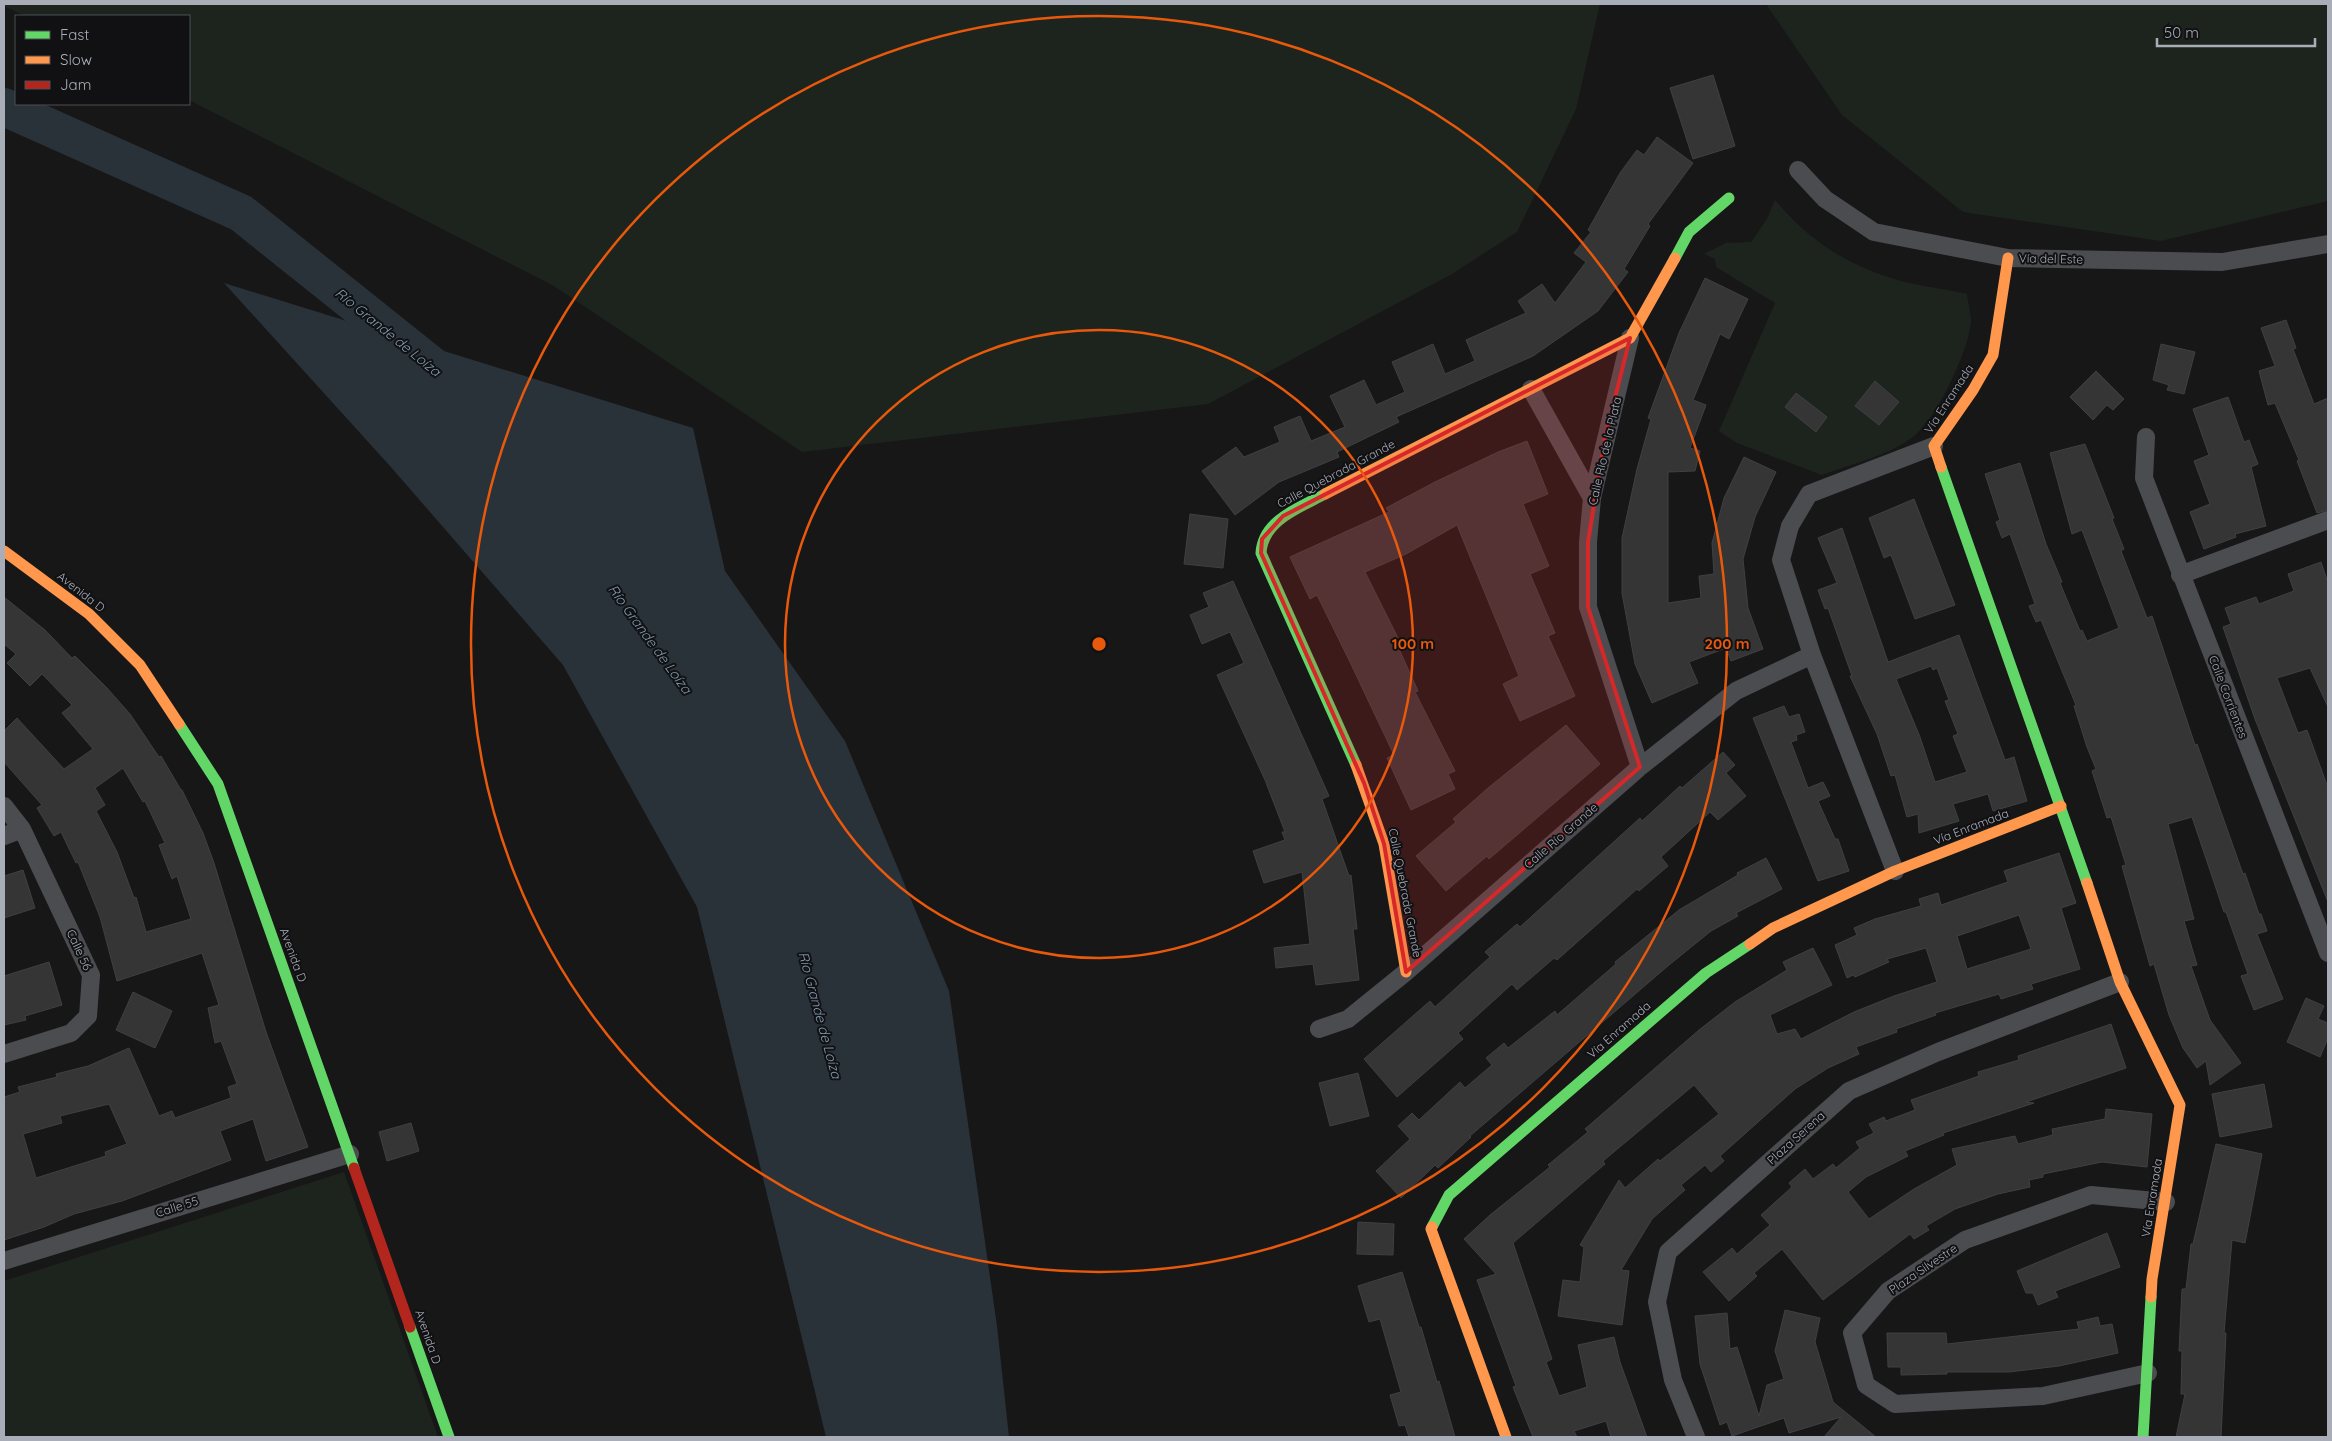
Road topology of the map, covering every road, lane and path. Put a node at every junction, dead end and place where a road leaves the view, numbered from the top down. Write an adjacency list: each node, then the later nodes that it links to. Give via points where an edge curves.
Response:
1 (1798, 170): 4 (street, Vía del Este, via 1825,200 1874,232)
2 (1729, 198): 5 (street, via 1689,232)
3 (2328, 244): 4 (street, Vía del Este, via 2222,262)
4 (2008, 258): 8 (street, Vía Enramada, via 1993,355)
5 (1630, 338): 6 (street, Calle Quebrada Grande); 9 (street, Calle Río de la Plata)
6 (1531, 389): 9 (street); 21 (street, Calle Quebrada Grande, via 1283,516 1262,539 1261,554 1364,783 1381,836)
7 (2146, 437): 12 (street, Calle Corrientes, via 2144,478)
8 (1934, 446): 13 (street, via 1809,494 1790,526 1781,560); 16 (street, Vía Enramada)
9 (1592, 498): 14 (street, Calle Río de la Plata, via 1588,607)
10 (2328, 520): 12 (street)
11 (4, 551): 25 (street, Avenida D, via 89,614 140,665 218,784)
12 (2180, 575): 20 (street, Calle Corrientes)
13 (1812, 656): 14 (street, Calle Río Grande, via 1736,691); 19 (street)
14 (1640, 767): 21 (street, Calle Río Grande)
15 (4, 806): 17 (street, Calle 56)
16 (2061, 806): 19 (street, Vía Enramada); 22 (street, Vía Enramada)
17 (22, 829): 18 (street); 24 (street, Calle 56, via 91,975 88,1016 71,1032)
18 (4, 836)
19 (1895, 871): 30 (street, Vía Enramada, via 1773,928 1706,973 1449,1195 1431,1229)
20 (2328, 953)
21 (1406, 972): 23 (street, Calle Río Grande, via 1348,1019)
22 (2120, 982): 26 (street, Vía Enramada, via 2180,1105); 31 (street, Plaza Serena, via 1938,1052 1849,1091 1668,1252 1658,1302 1673,1380)
23 (1319, 1029)
24 (4, 1054)
25 (350, 1154): 27 (street, Calle 55); 29 (street, Avenida D)
26 (2166, 1202): 28 (street, Vía Enramada, via 2152,1279); 28 (street, Plaza Silvestre, via 2092,1195 1966,1240 1888,1291 1852,1333 1866,1384 1895,1404 2043,1396)
27 (4, 1261)
28 (2148, 1373): 32 (street, Vía Enramada)
29 (449, 1437)
30 (1506, 1437)
31 (1696, 1437)
32 (2143, 1437)

